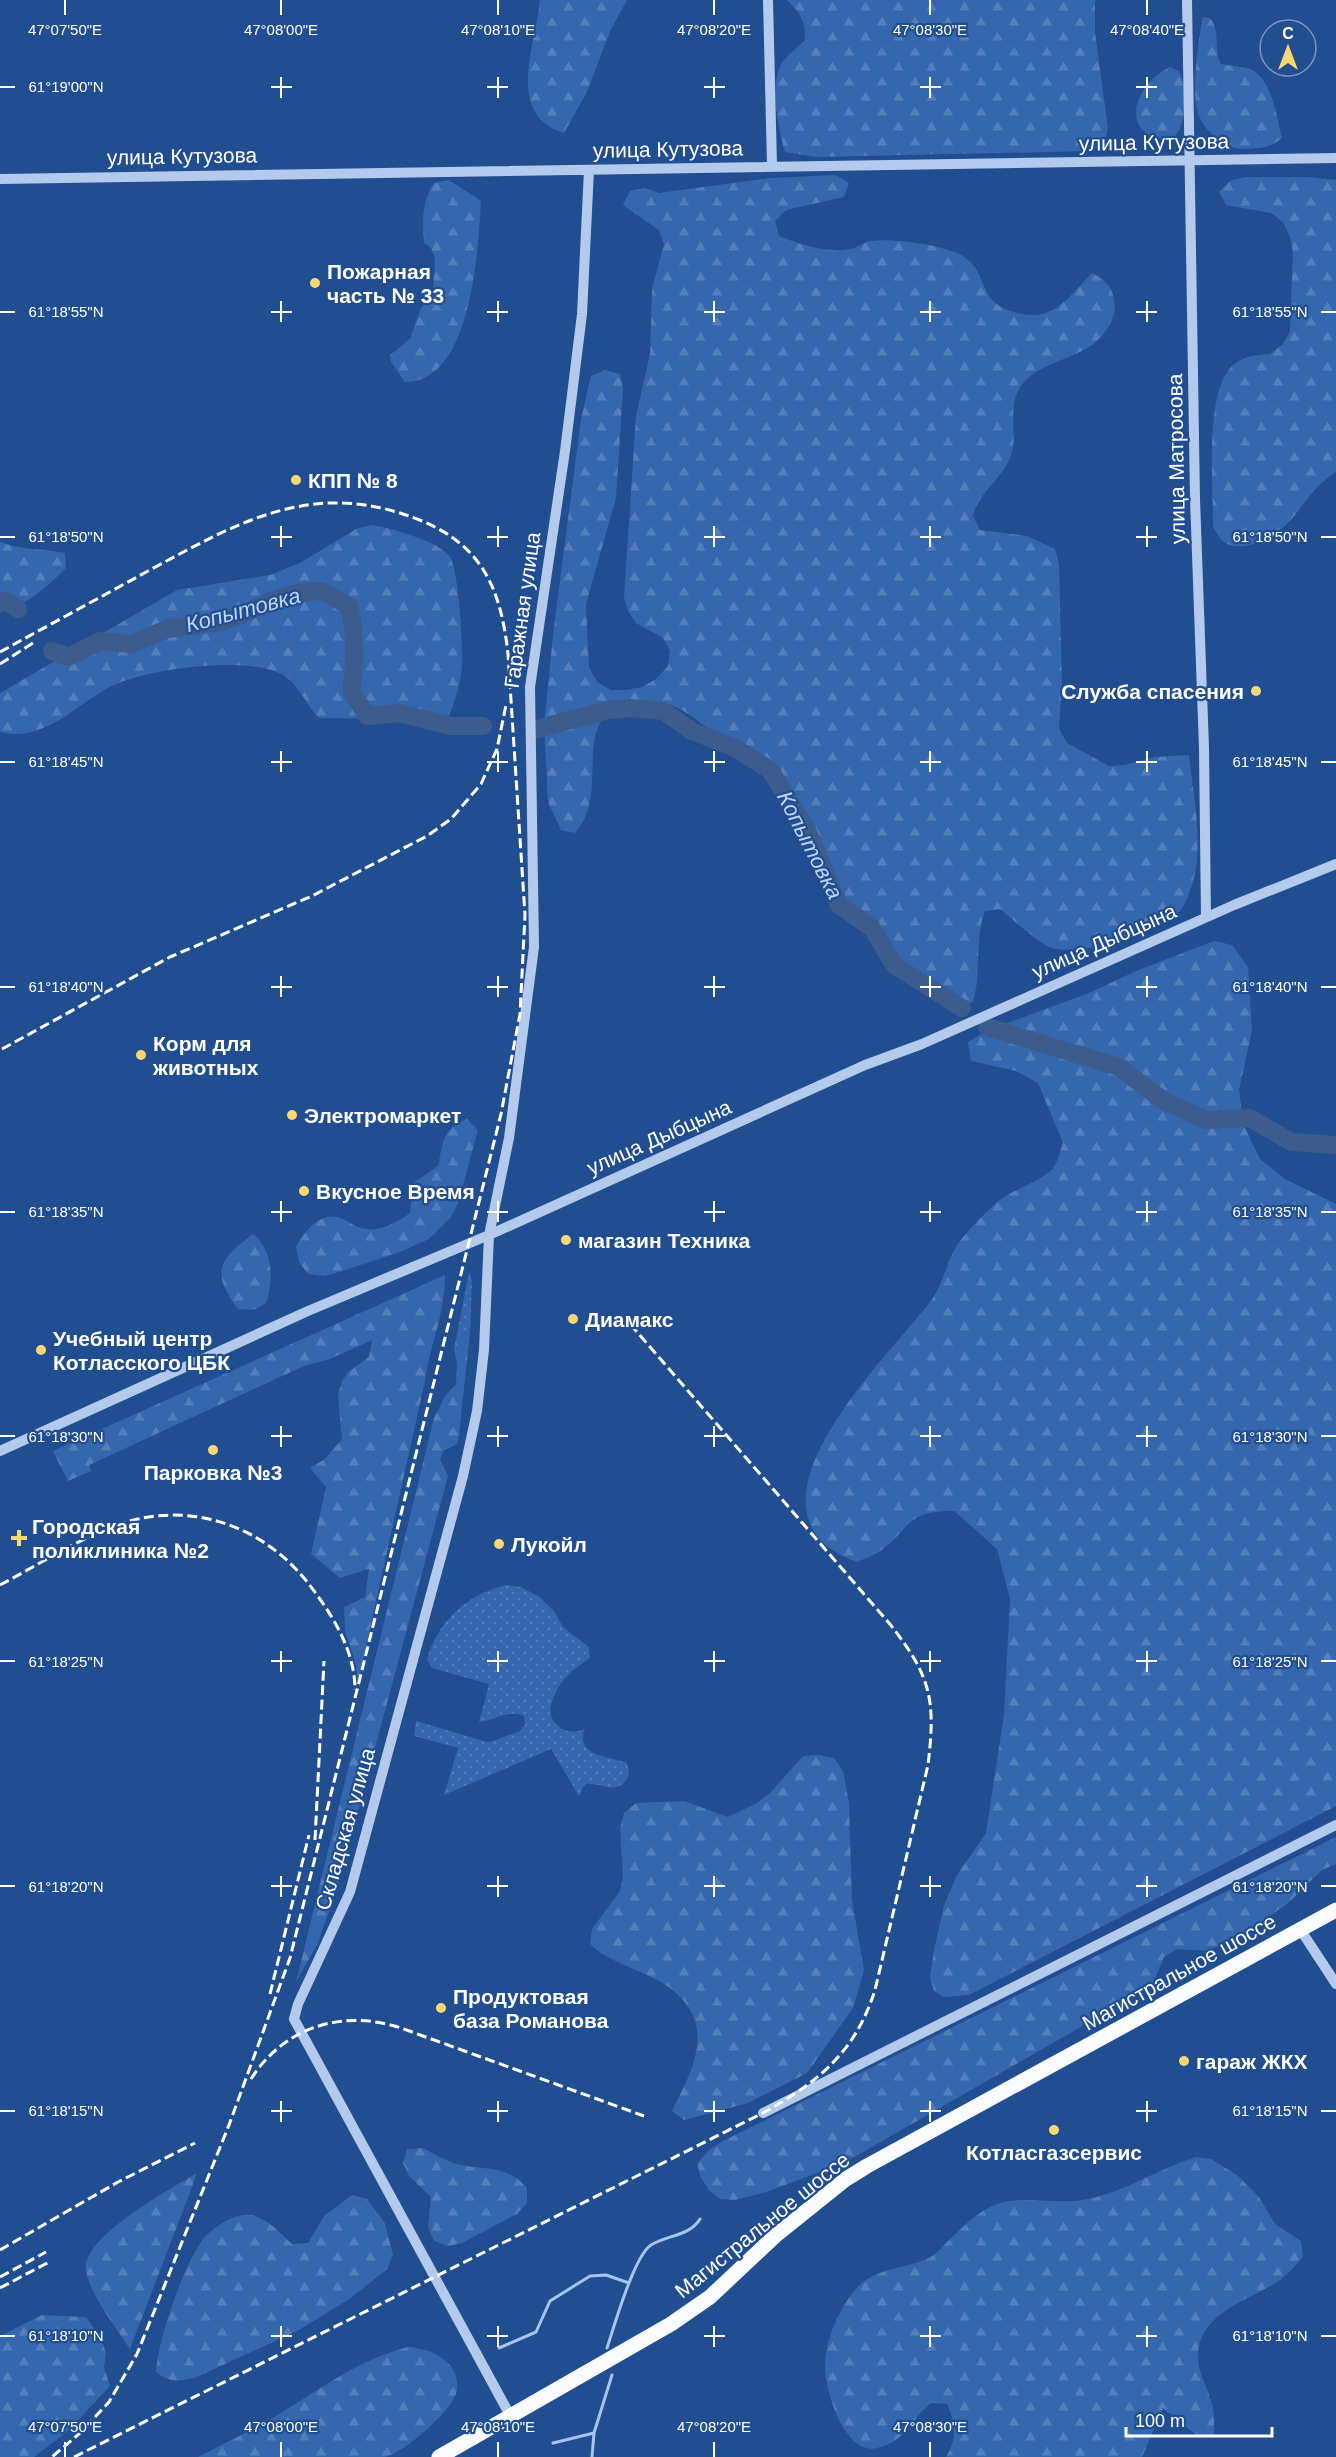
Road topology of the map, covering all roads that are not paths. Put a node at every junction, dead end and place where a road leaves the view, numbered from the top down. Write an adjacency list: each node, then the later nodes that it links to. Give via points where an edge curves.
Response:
1 (768, 0): 5 (street)
2 (1188, 0): 4 (street, улица Матросова)
3 (1336, 158): 4 (street, улица Кутузова)
4 (1191, 162): 5 (street, улица Кутузова); 9 (street, улица Матросова)
5 (772, 166): 6 (street, улица Кутузова)
6 (589, 170): 7 (street, улица Кутузова); 10 (street, Гаражная улица, via 582,314 530,687 534,947 531,986 509,1138)
7 (0, 179)
8 (1336, 864): 9 (street, улица Дыбцына)
9 (1206, 917): 10 (street, улица Дыбцына)
10 (489, 1235): 11 (street, улица Дыбцына, via 308,1311); 17 (street, Складская улица, via 484,1350 477,1411 463,1476 347,1899 294,2019)
11 (0, 1451)
12 (1336, 1825): 16 (street)
13 (1336, 1910): 14 (main road, Магистральное шоссе)
14 (1300, 1929): 15 (street); 17 (main road, Магистральное шоссе, via 846,2179 775,2236 710,2297)
15 (1336, 1984)
16 (763, 2113)
17 (511, 2417): 18 (main road, Магистральное шоссе)
18 (439, 2457)

